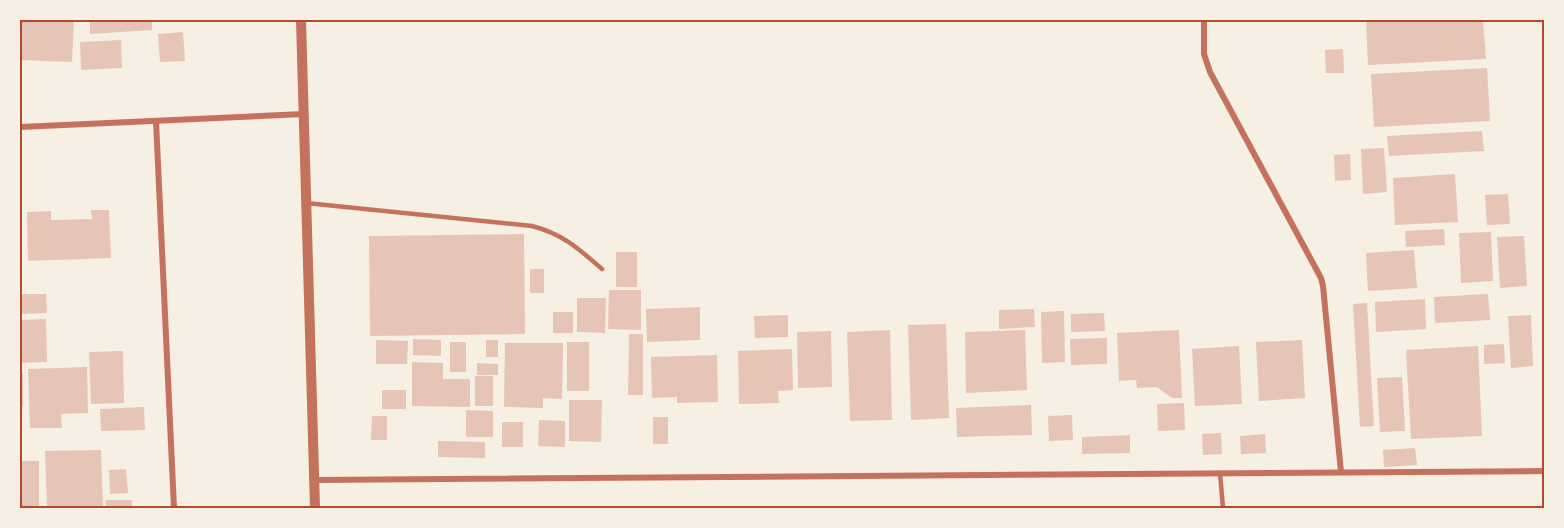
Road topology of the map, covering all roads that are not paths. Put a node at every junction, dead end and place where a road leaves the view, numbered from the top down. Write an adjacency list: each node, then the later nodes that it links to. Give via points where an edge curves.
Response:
1 (301, 20): 3 (street)
2 (1204, 20): 9 (street, via 1204,54 1210,72 1321,278)
3 (304, 114): 4 (street); 6 (street)
4 (156, 121): 5 (street); 12 (street)
5 (20, 127)
6 (306, 203): 7 (lane, via 532,226 561,236); 11 (street)
7 (602, 269)
8 (1545, 471): 9 (street)
9 (1341, 472): 10 (street)
10 (1221, 473): 11 (street); 14 (lane)
11 (314, 480): 13 (street)
12 (174, 508)
13 (315, 508)
14 (1223, 508)

